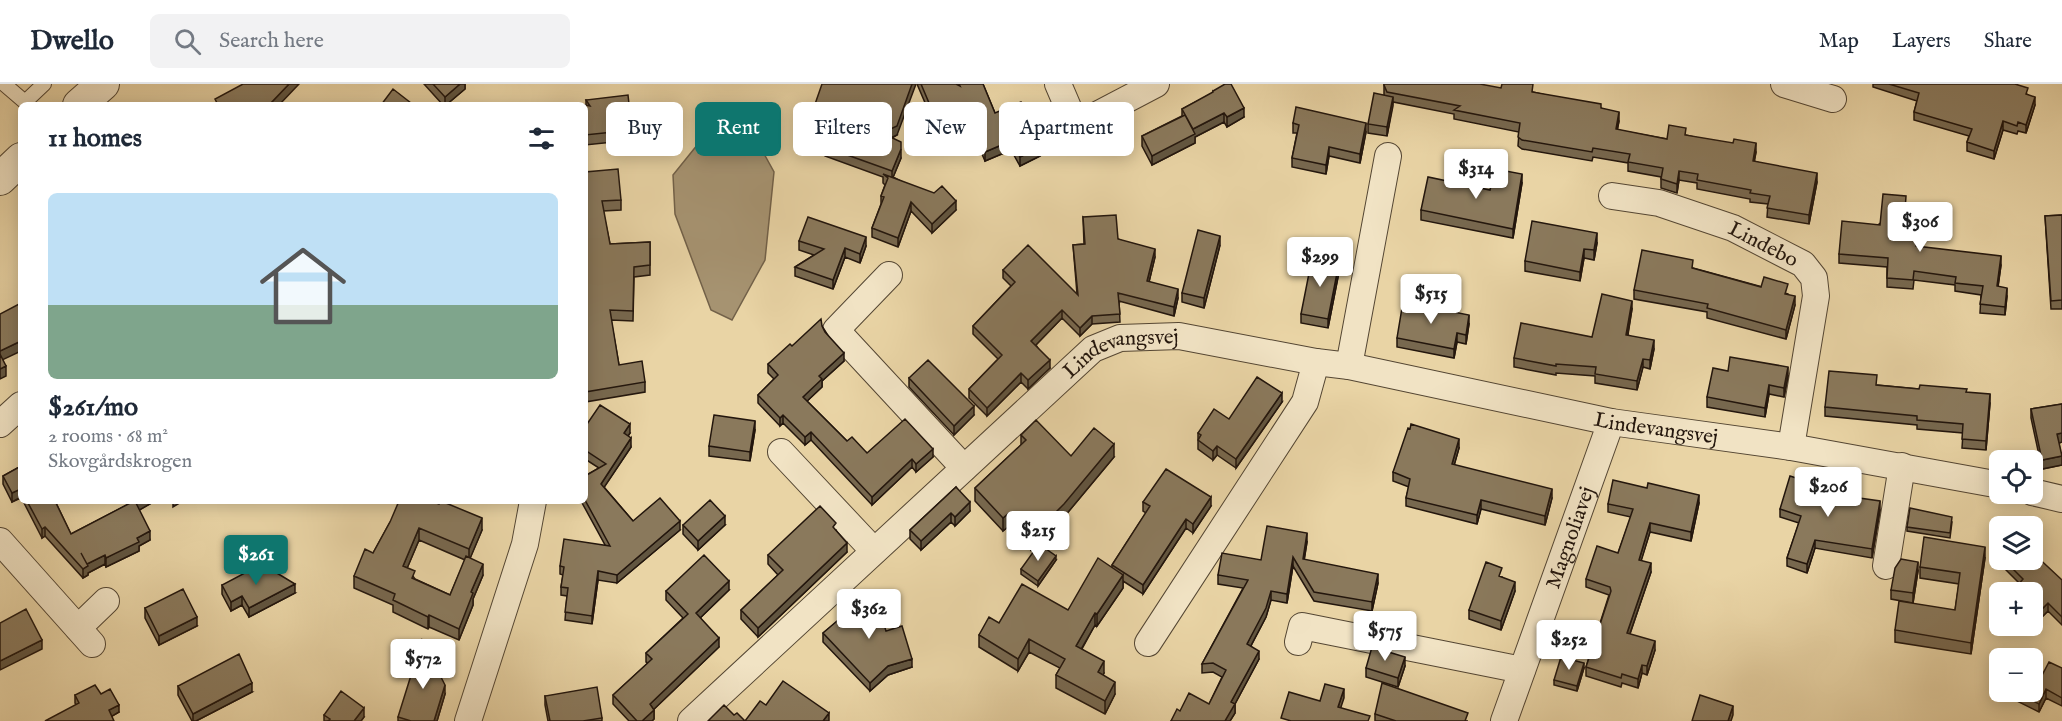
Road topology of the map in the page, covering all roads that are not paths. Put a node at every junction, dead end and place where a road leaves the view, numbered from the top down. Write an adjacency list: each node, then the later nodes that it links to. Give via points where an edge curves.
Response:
1 (4, 84): 2 (lane, via 25,102)
2 (44, 84)
3 (1059, 84): 4 (street, via 1076,126)
4 (1156, 84)
5 (1784, 84): 6 (street)
6 (1833, 99)
7 (1388, 156): 13 (street)
8 (18, 162): 9 (street)
9 (0, 179)
10 (1612, 196): 17 (street, Lindebo, via 1659,203 1732,228 1803,264 1814,278 1816,296)
11 (889, 275): 20 (street, via 836,330)
12 (1316, 362): 13 (street, Lindevangsvej); 20 (street, Lindevangsvej, via 1179,336 1120,338 1093,349); 30 (street, via 1305,402)
13 (1349, 366): 15 (street, Lindevangsvej)
14 (18, 408): 16 (street)
15 (1611, 422): 17 (street, Lindevangsvej); 31 (street, Magnoliavej)
16 (0, 424)
17 (1791, 447): 19 (street, Lindevangsvej)
18 (781, 452): 26 (street)
19 (1902, 466): 21 (street, Lindevangsvej); 27 (street)
20 (964, 468): 26 (street, Lindevangsvej)
21 (1989, 483)
22 (2043, 495): 23 (street)
23 (2062, 499)
24 (532, 504): 32 (street, via 525,544)
25 (0, 541): 28 (street, via 85,636)
26 (874, 552): 33 (street, Lindevangsvej)
27 (1886, 566)
28 (106, 601)
29 (1298, 642): 31 (street, via 1302,626)
30 (1149, 643)
31 (1522, 670): 34 (street, Magnoliavej)
32 (468, 721)
33 (691, 721)
34 (1504, 721)

